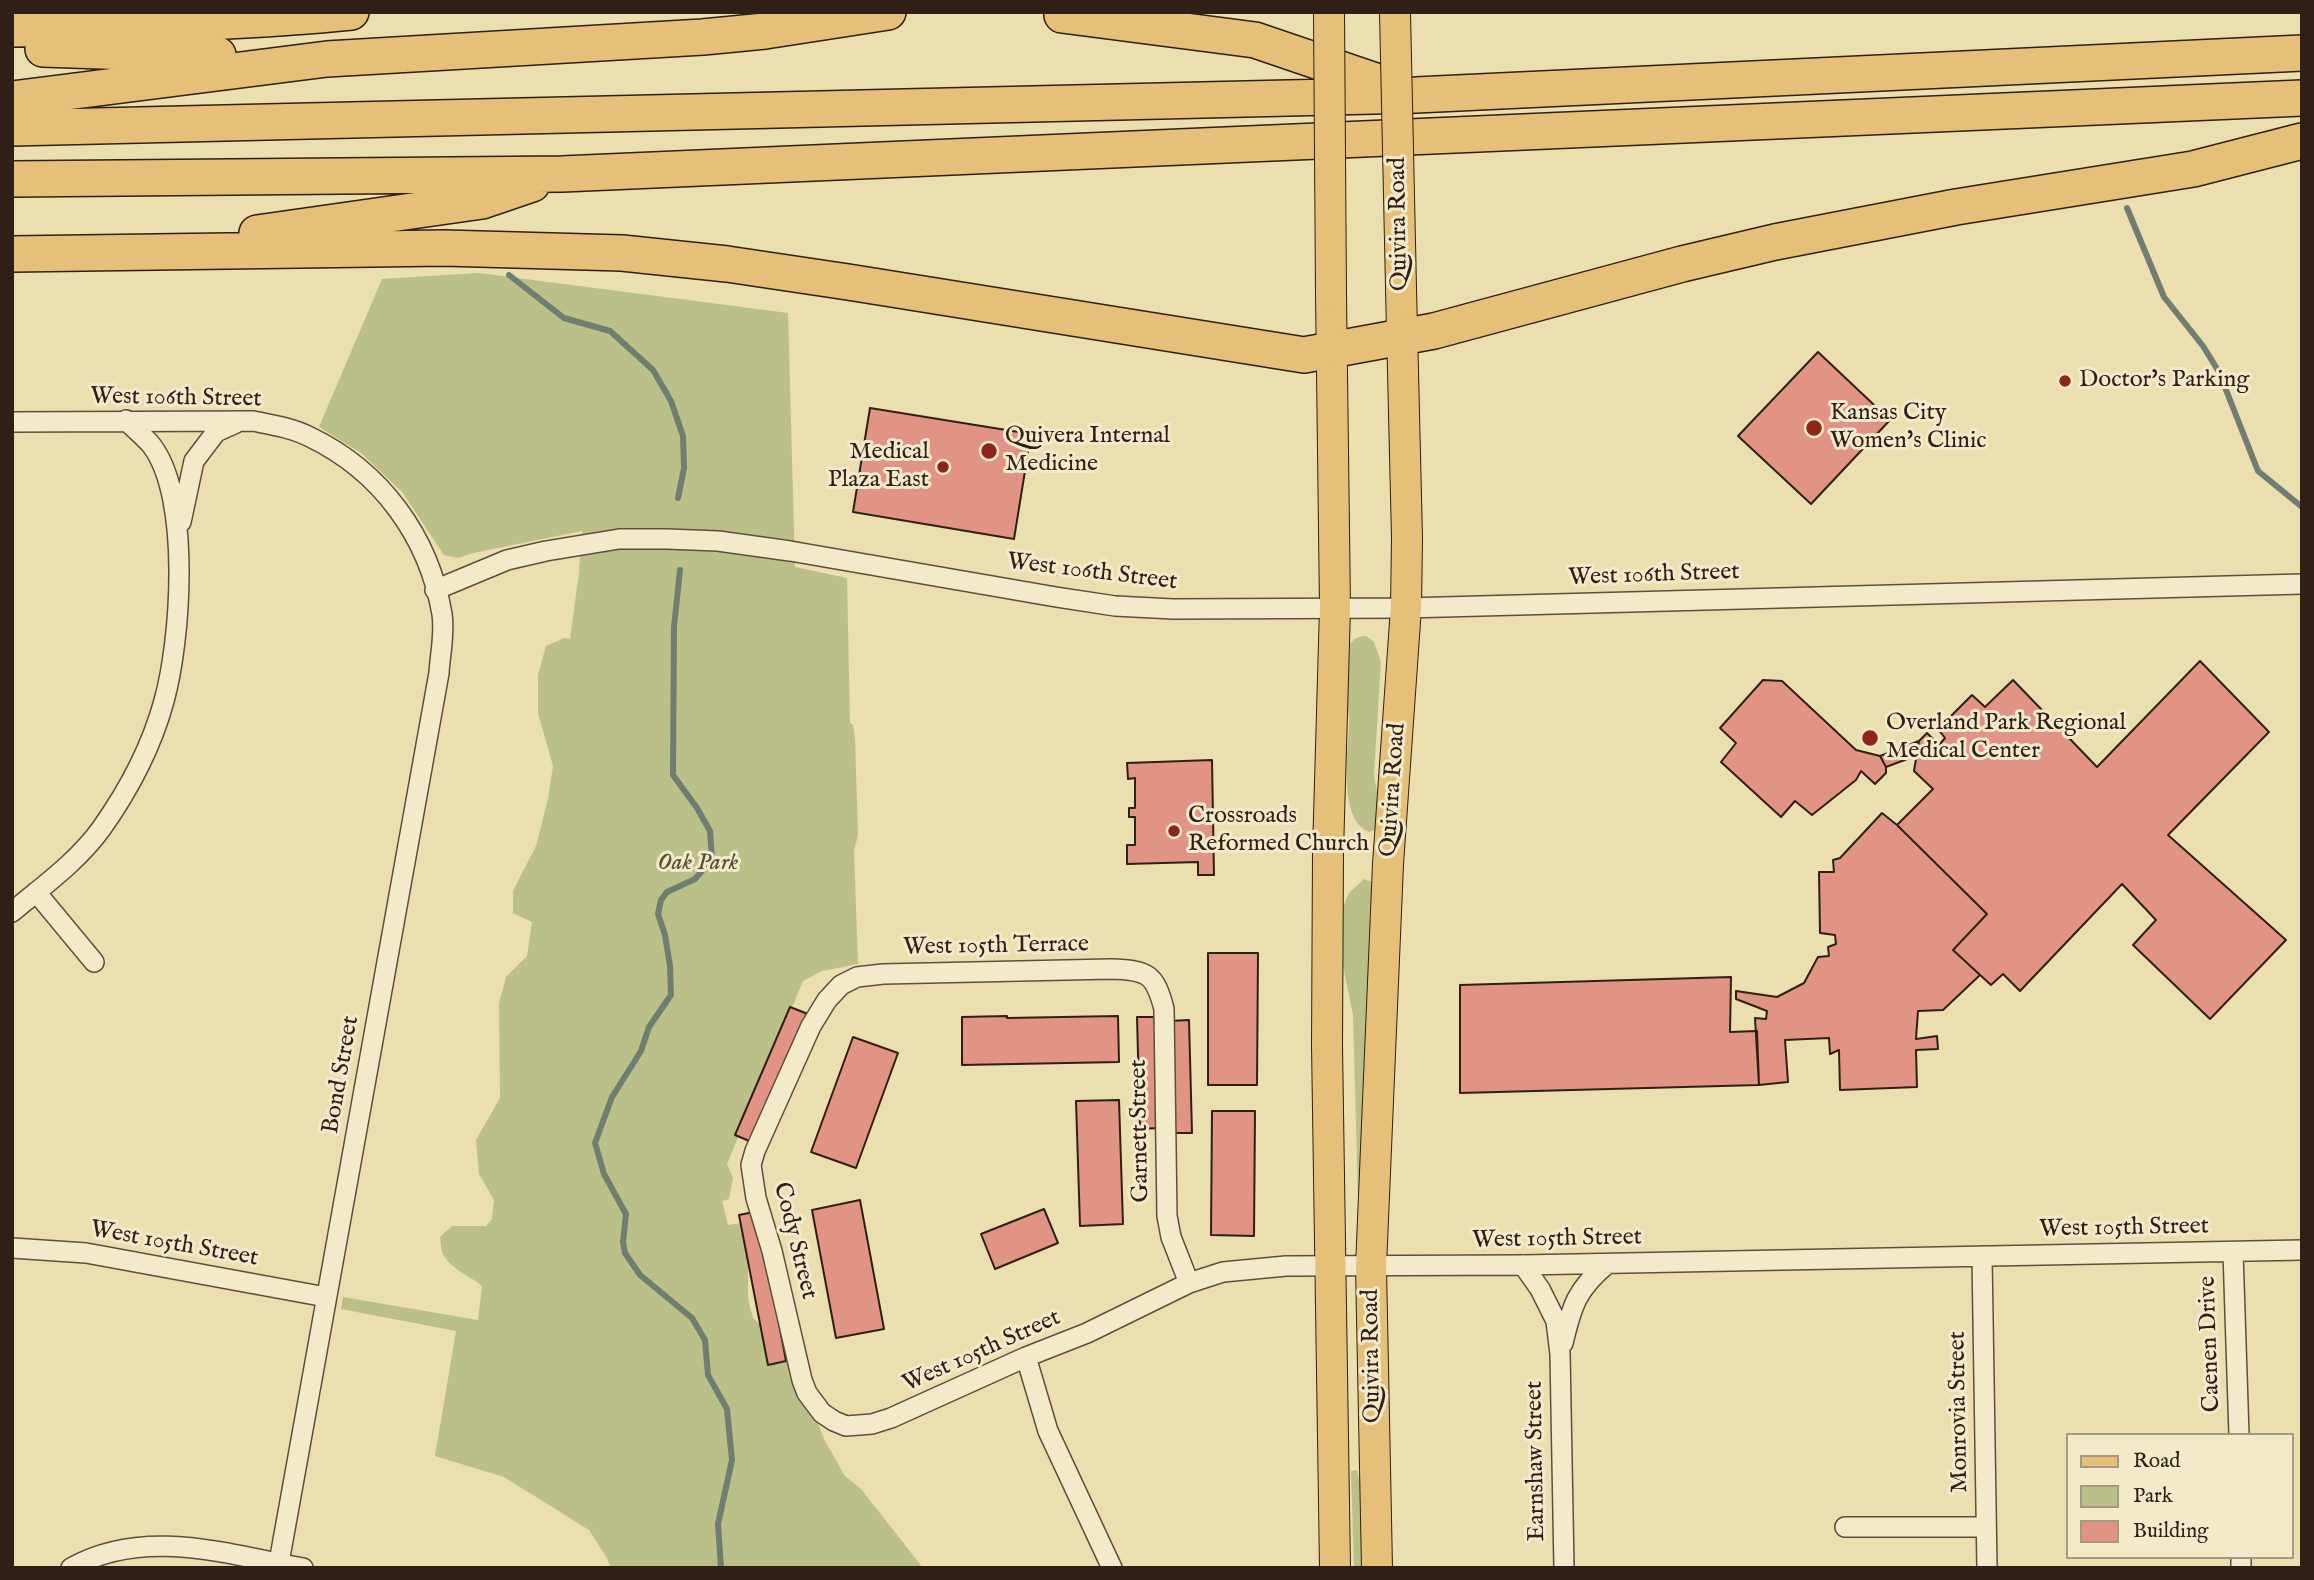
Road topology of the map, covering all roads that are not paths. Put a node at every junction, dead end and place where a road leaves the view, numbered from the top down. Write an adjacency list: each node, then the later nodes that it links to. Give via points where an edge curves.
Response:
1 (351, 12): 6 (highway)
2 (888, 12): 9 (highway, via 703,37)
3 (1329, 12): 20 (main road, Quivira Road, bridge)
4 (1395, 12): 19 (main road, Quivira Road, bridge)
5 (1062, 15): 10 (highway, via 1255,40)
6 (12, 29)
7 (12, 48): 9 (highway)
8 (2302, 53): 10 (highway)
9 (327, 59): 12 (highway)
10 (1416, 96): 13 (highway)
11 (2302, 98): 15 (highway)
12 (12, 99)
13 (12, 128)
14 (2302, 141): 19 (highway, via 2193,169 1775,242)
15 (562, 174): 16 (highway); 17 (highway, via 482,201)
16 (12, 179)
17 (143, 252): 18 (highway); 20 (highway, via 443,248 622,253 835,280 1304,355)
18 (12, 254)
19 (1402, 337): 20 (highway); 28 (main road, Quivira Road)
20 (1333, 350): 27 (main road, Quivira Road)
21 (126, 420): 22 (street, West 106th Street); 23 (street, West 106th Street); 24 (street, via 153,447 172,488)
22 (243, 421): 24 (street, via 216,432 194,461); 26 (street, West 106th Street, via 308,436 366,472 414,532)
23 (12, 422)
24 (178, 540): 29 (street, via 174,652 164,701 146,750 101,829 79,856)
25 (2302, 584): 28 (street, West 106th Street)
26 (435, 590): 27 (street, West 106th Street, via 508,560 546,551 619,539 667,539 790,551 1115,606); 43 (street, Bond Street, via 442,617 439,673)
27 (1335, 608): 28 (street, West 106th Street); 40 (main road, Quivira Road, via 1328,852)
28 (1406, 608): 41 (main road, Quivira Road, via 1388,864)
29 (36, 892): 30 (street); 31 (street)
30 (12, 912)
31 (94, 961)
32 (1152, 978): 33 (street, West 105th Terrace, via 1137,971 1111,969 897,974 857,977); 42 (street, Garnett Street, via 1164,1009 1168,1227)
33 (841, 985): 46 (street, Cody Street, via 811,1026 751,1165 802,1380 813,1404)
34 (12, 1248): 43 (street, West 105th Street, via 86,1253)
35 (2302, 1251): 36 (street, West 105th Street)
36 (2233, 1252): 37 (street, West 105th Street); 47 (street, Caenen Drive)
37 (1982, 1256): 38 (street, West 105th Street); 49 (street, Monrovia Street)
38 (1607, 1264): 39 (street, West 105th Street); 44 (street, Earnshaw Street, via 1576,1297)
39 (1523, 1265): 41 (street, West 105th Street); 44 (street, Earnshaw Street, via 1556,1321)
40 (1330, 1266): 41 (street, West 105th Street); 42 (street, West 105th Street, via 1223,1272); 54 (main road, Quivira Road)
41 (1371, 1267): 55 (main road, Quivira Road)
42 (1189, 1283): 45 (street, West 105th Street)
43 (327, 1297): 50 (street, Bond Street)
44 (1560, 1354): 56 (street, Earnshaw Street)
45 (1026, 1357): 46 (street, West 105th Street, via 891,1419); 53 (street, via 1048,1431)
46 (846, 1426)
47 (2238, 1433)
48 (1845, 1527): 49 (street)
49 (1986, 1527): 57 (street, Monrovia Street)
50 (278, 1566): 51 (street, via 158,1545 100,1554); 52 (street)
51 (71, 1568)
52 (303, 1568)
53 (1112, 1568)
54 (1335, 1568)
55 (1377, 1568)
56 (1564, 1568)
57 (1987, 1568)

